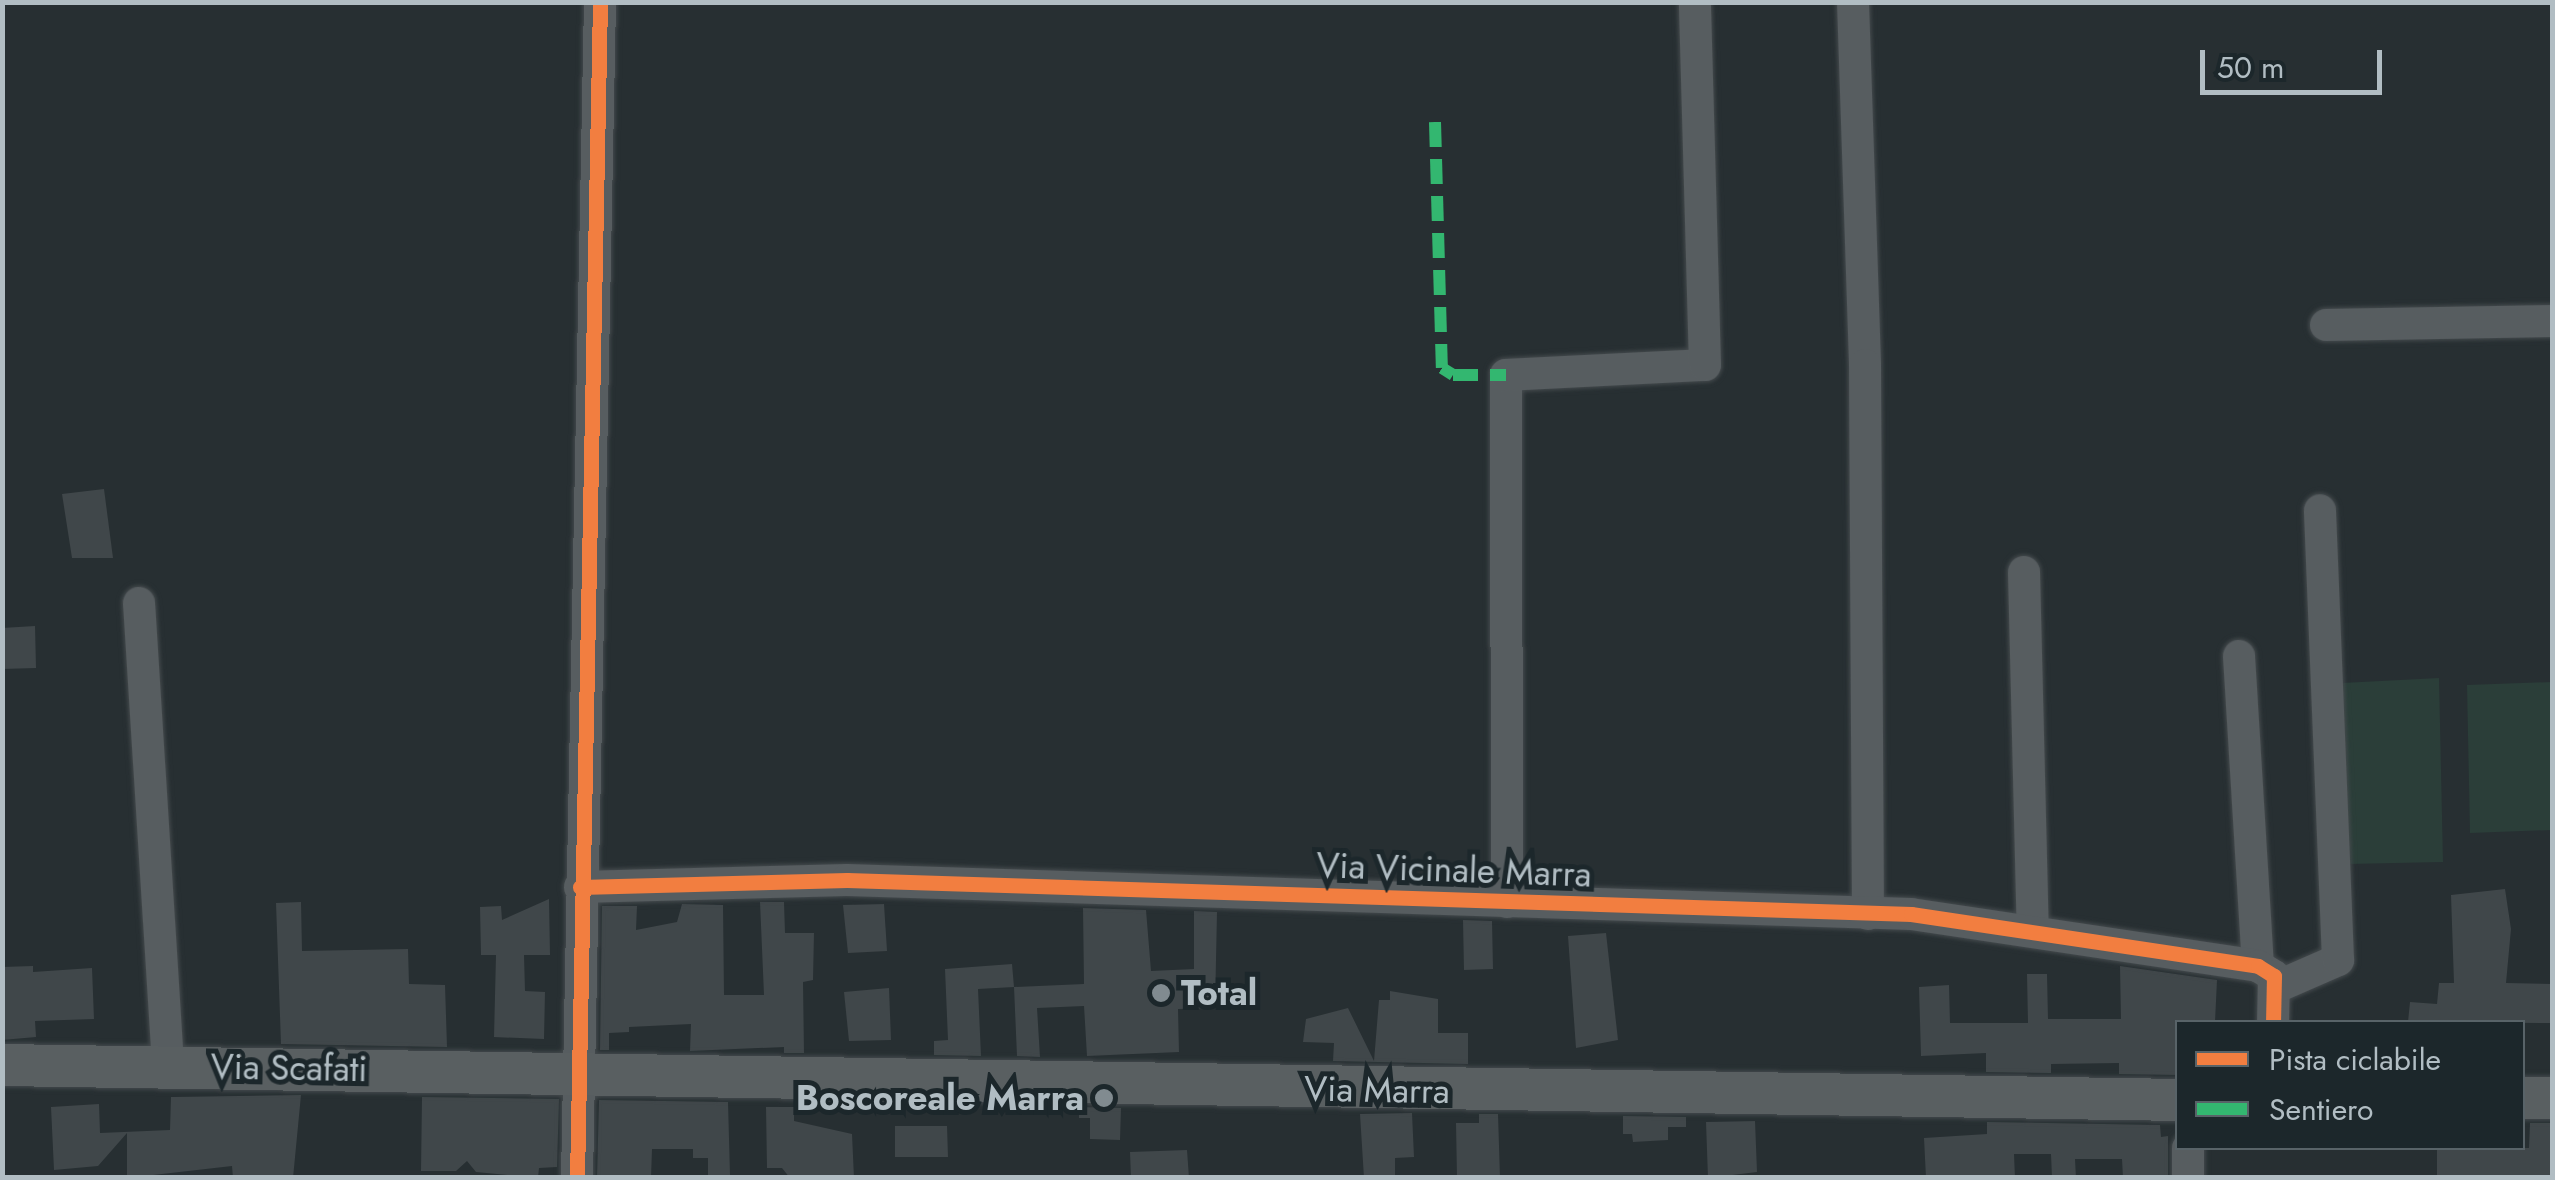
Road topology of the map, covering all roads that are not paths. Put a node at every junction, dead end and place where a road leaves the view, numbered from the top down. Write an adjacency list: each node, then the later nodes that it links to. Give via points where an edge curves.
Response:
1 (600, 2): 10 (street)
2 (1695, 2): 11 (street, via 1705,365 1506,375)
3 (1853, 2): 12 (street, via 1865,365)
4 (2552, 321): 5 (street)
5 (2326, 325)
6 (2320, 510): 14 (street, via 2338,960)
7 (2024, 572): 13 (street)
8 (140, 603): 17 (street)
9 (2239, 656): 14 (street)
10 (580, 887): 11 (street, Via Vicinale Marra, via 847,880); 18 (street)
11 (1507, 902): 12 (street, Via Vicinale Marra)
12 (1868, 914): 13 (street, Via Vicinale Marra)
13 (2033, 930): 14 (street, Via Vicinale Marra)
14 (2266, 977): 15 (street)
15 (2273, 1020)
16 (2, 1065): 17 (main road, Via Scafati)
17 (168, 1066): 18 (main road, Via Scafati)
18 (576, 1078): 21 (main road, Via Marra); 23 (street)
19 (2525, 1098): 20 (main road)
20 (2552, 1098)
21 (2175, 1100)
22 (2188, 1150): 24 (street)
23 (577, 1178)
24 (2188, 1178)

